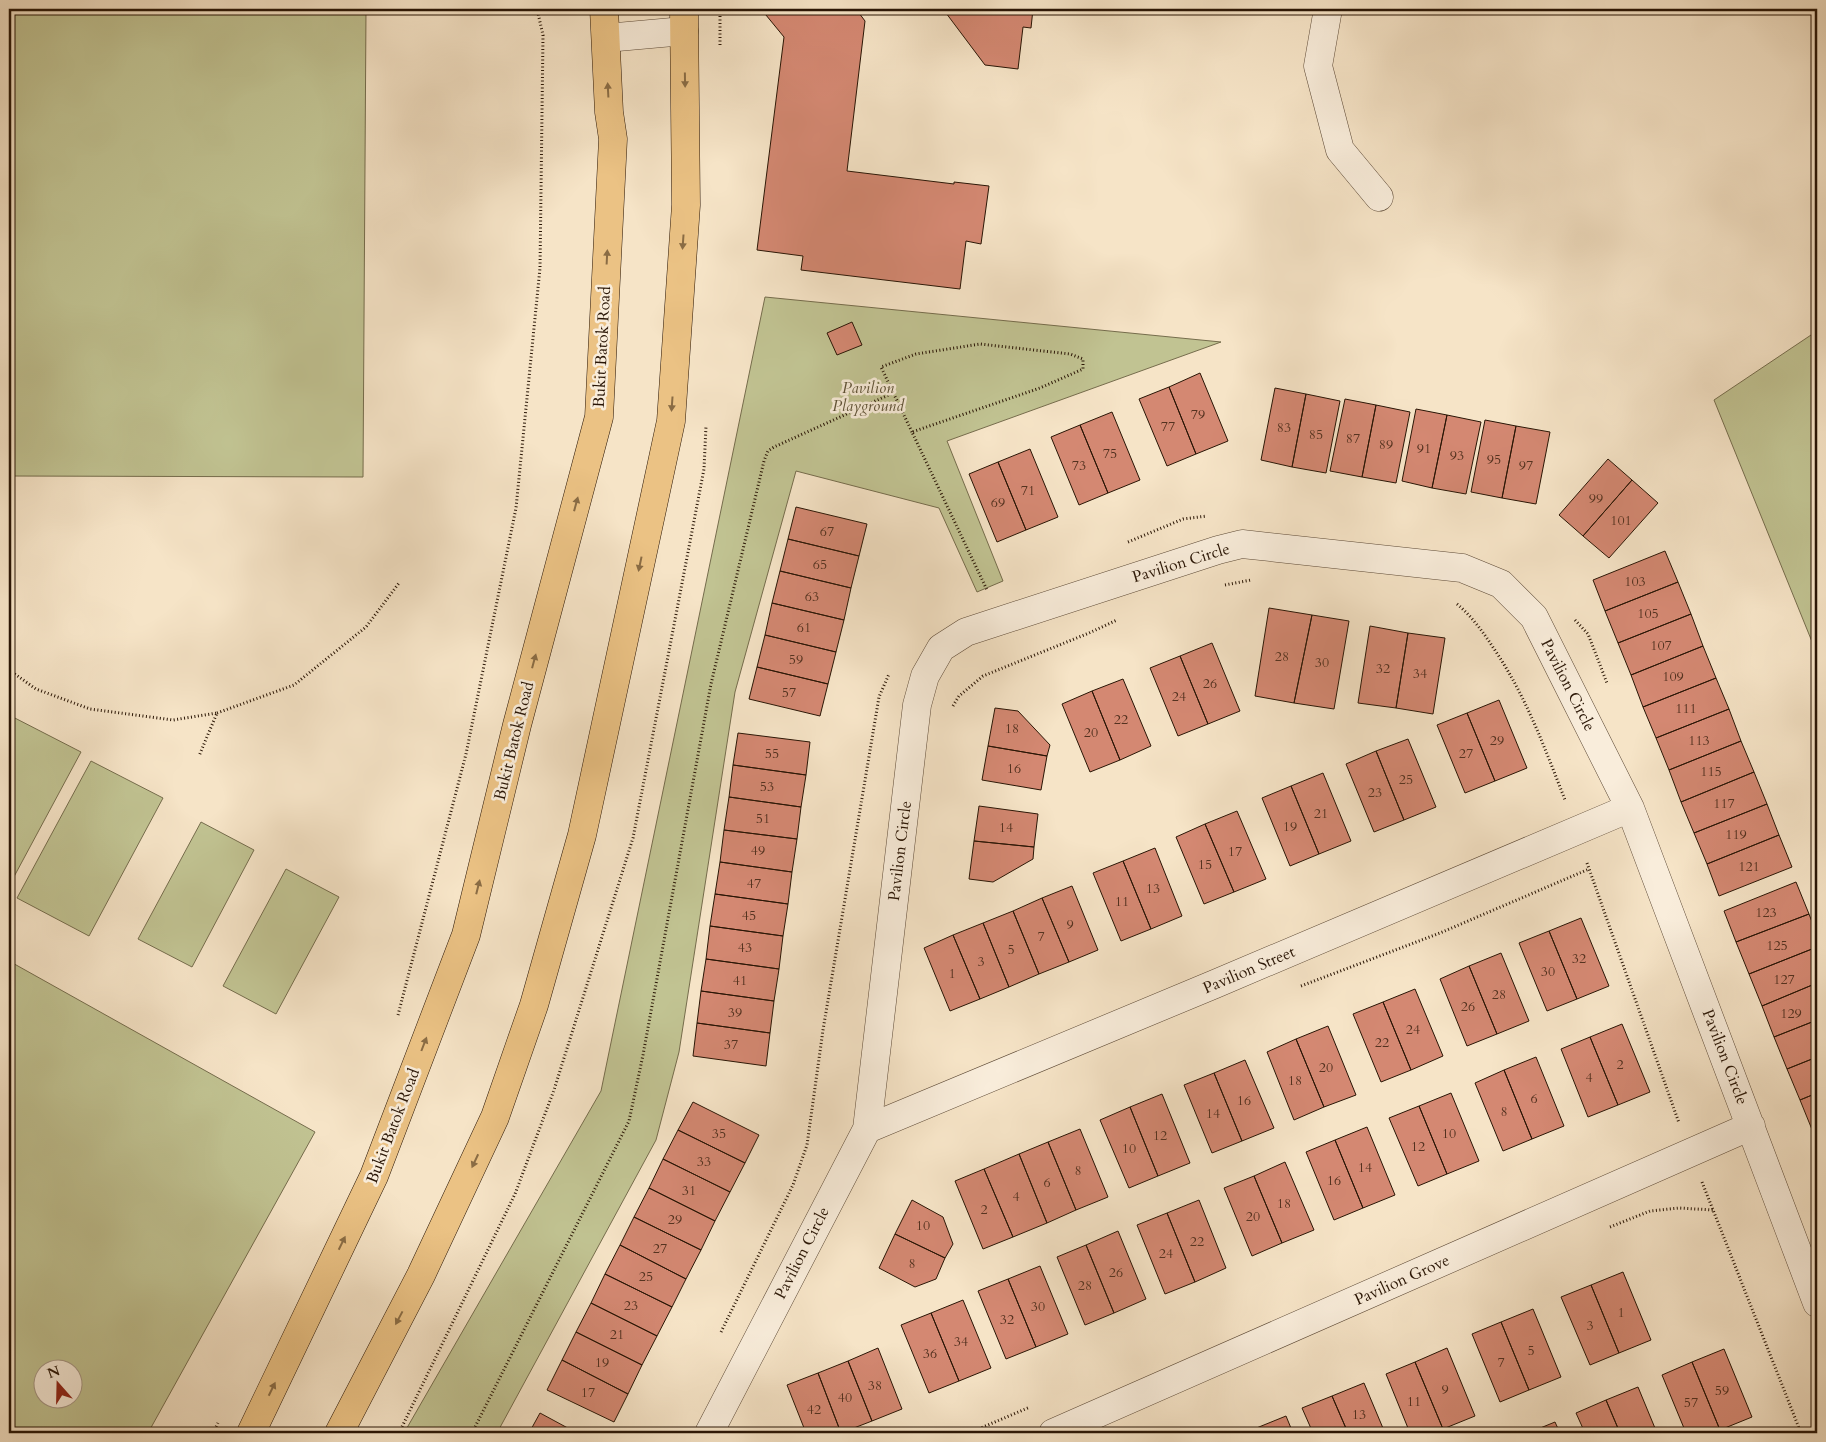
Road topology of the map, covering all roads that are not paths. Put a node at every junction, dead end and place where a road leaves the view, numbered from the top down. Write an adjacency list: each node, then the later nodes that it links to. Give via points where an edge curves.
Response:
1 (604, 9): 4 (main road, Bukit Batok Road)
2 (1328, 9): 5 (street, via 1318,66 1340,150)
3 (684, 20): 4 (street); 11 (main road, one-way to 11, via 686,205 671,421 582,835 534,1005 496,1117 421,1275)
4 (606, 38): 10 (main road, Bukit Batok Road, one-way to 4, via 374,1176 466,935 517,725 599,418 612,139)
5 (1379, 197)
6 (1630, 808): 7 (street, Pavilion Circle); 8 (street, Pavilion Street); 8 (street, Pavilion Circle, via 1534,617 1501,584 1462,568 1242,544 966,632 941,648 925,676 917,705)
7 (1751, 1126): 9 (street, Pavilion Circle); 13 (street, Pavilion Grove)
8 (867, 1129): 12 (street, Pavilion Circle)
9 (1817, 1303)
10 (251, 1433)
11 (339, 1433)
12 (709, 1433)
13 (1053, 1433)

